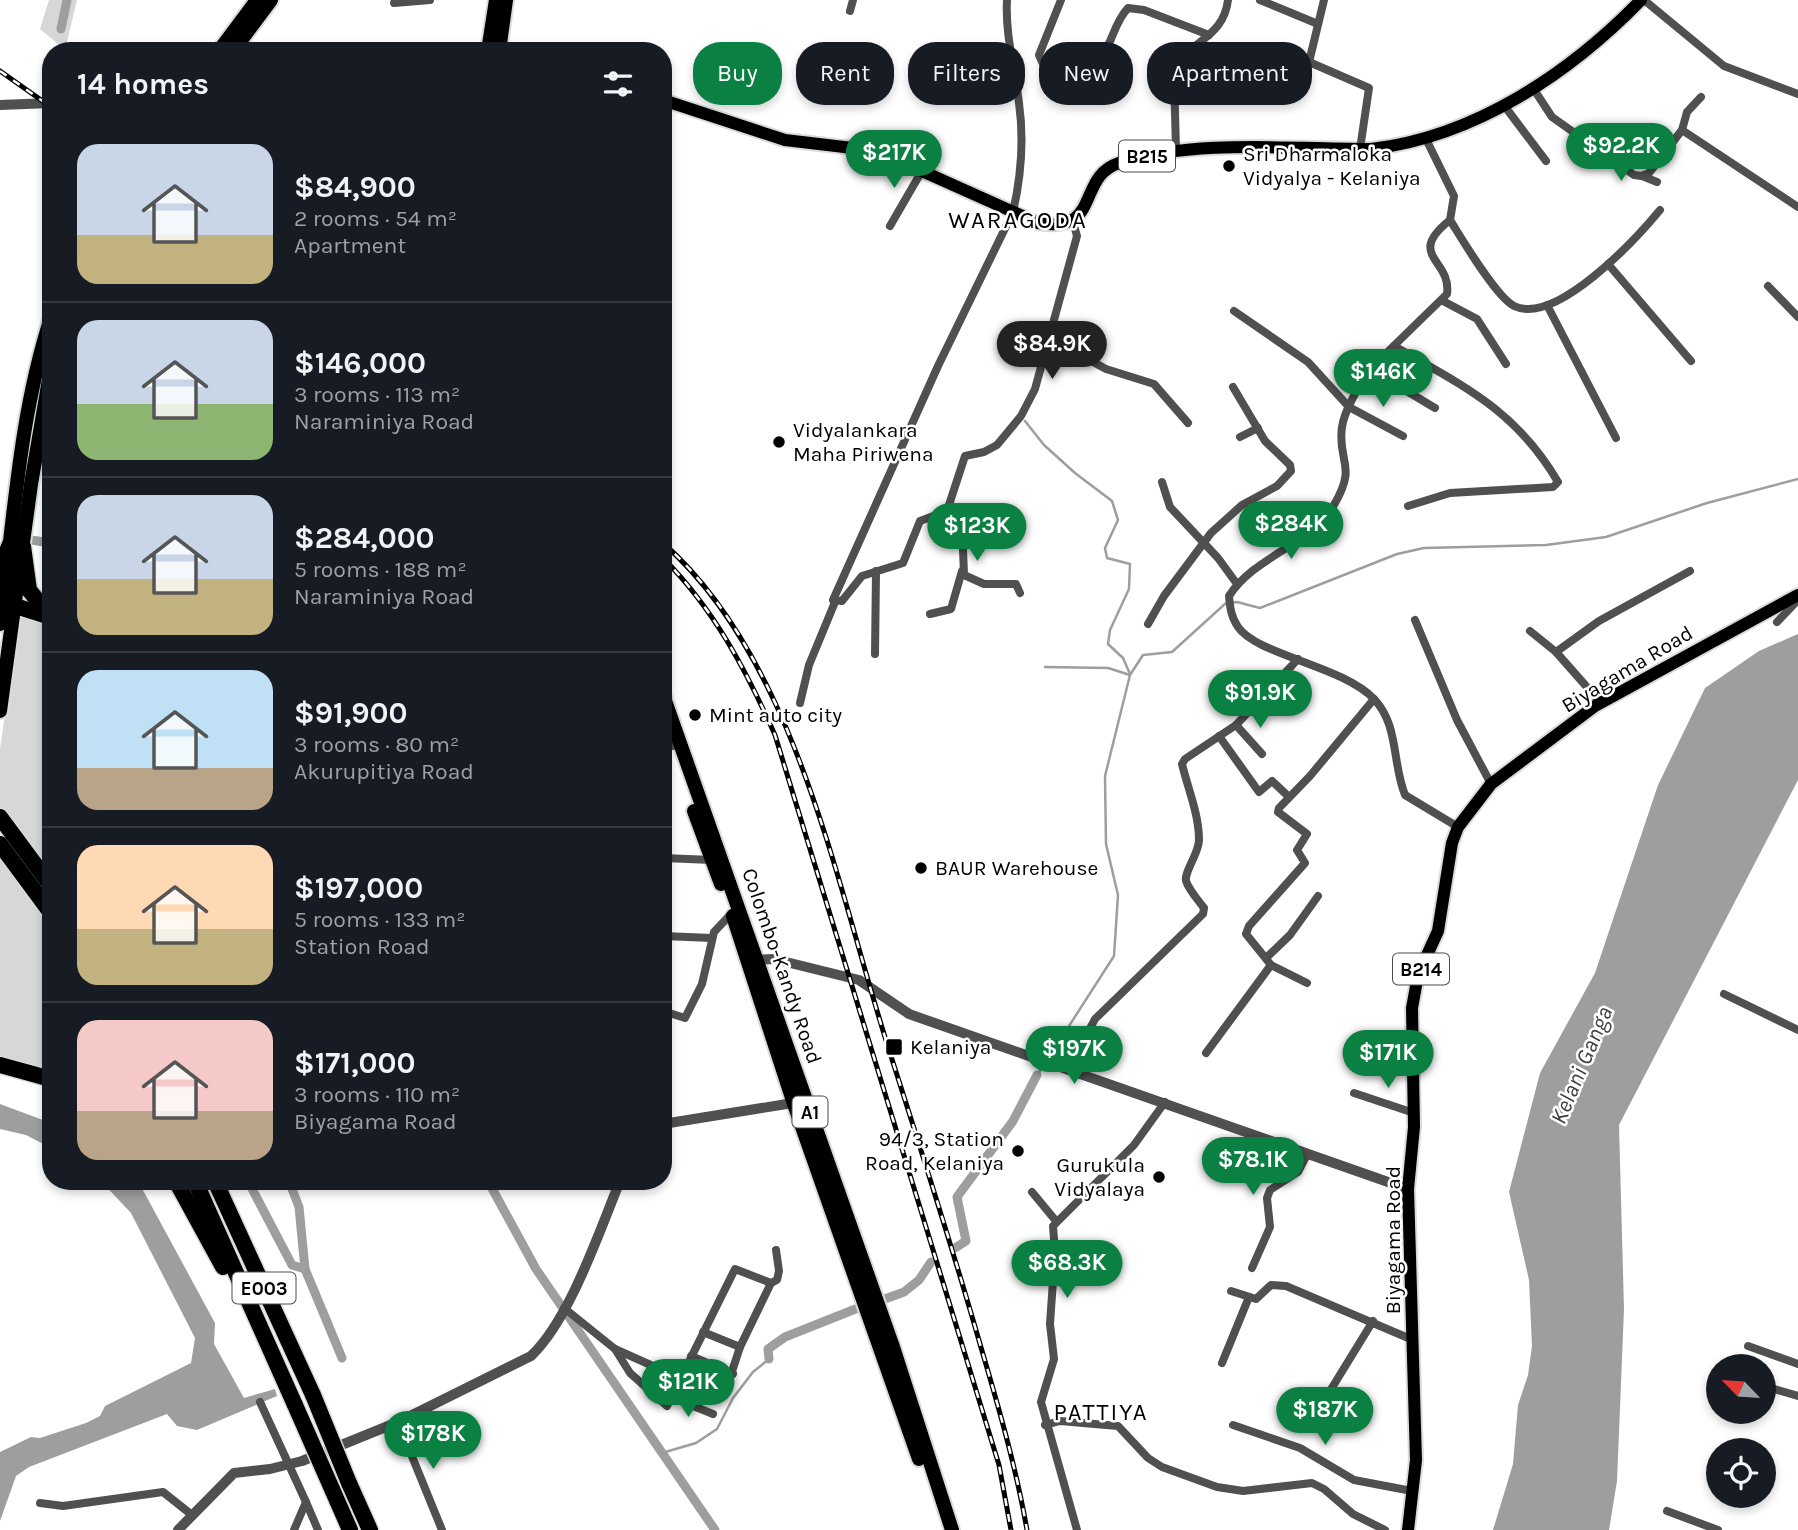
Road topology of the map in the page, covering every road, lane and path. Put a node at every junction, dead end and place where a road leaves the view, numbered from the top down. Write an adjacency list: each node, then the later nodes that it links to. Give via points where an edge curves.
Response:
1 (257, 0): 17 (highway)
2 (271, 0): 18 (highway)
3 (430, 0): 13 (street)
4 (496, 0): 19 (highway)
5 (506, 0): 20 (highway)
6 (853, 0): 14 (street)
7 (1007, 0): 38 (street, via 1022,127)
8 (1061, 0): 16 (street, via 1039,55 1042,62 1096,61 1110,47 1119,19 1128,8)
9 (1228, 0): 16 (street, via 1222,24)
10 (1260, 0): 15 (street)
11 (1324, 0): 15 (street)
12 (1642, 0): 21 (main road, B215, via 1577,58); 22 (street, via 1724,66)
13 (394, 3)
14 (850, 11)
15 (1318, 24): 31 (street, via 1309,62 1369,88)
16 (1209, 35): 30 (street, via 1176,66)
17 (226, 42)
18 (240, 42)
19 (489, 42)
20 (500, 42)
21 (1533, 88): 26 (main road, B215); 34 (street, via 1552,117)
22 (1798, 94)
23 (1701, 97): 28 (street, via 1687,112)
24 (42, 103): 27 (street)
25 (672, 103): 33 (main road, via 785,140 860,149)
26 (1503, 104): 29 (main road, B215); 32 (street)
27 (0, 105)
28 (1682, 130): 34 (street); 36 (street)
29 (1426, 139): 31 (main road, B215); 39 (street, via 1454,197)
30 (1176, 149): 31 (main road, B215); 40 (main road, B215, via 1109,167)
31 (1360, 149)
32 (1546, 161)
33 (923, 169): 38 (main road); 41 (street)
34 (1642, 176): 35 (street)
35 (1657, 182)
36 (1798, 207)
37 (1660, 210): 42 (street)
38 (1013, 212): 40 (main road, via 1038,223); 78 (street, via 833,596)
39 (1450, 220): 46 (street, via 1430,242 1430,252 1448,287); 47 (street, via 1512,306 1527,309)
40 (1073, 222): 50 (street, via 1077,236)
41 (890, 226)
42 (1633, 243): 43 (street); 44 (street)
43 (1642, 248)
44 (1608, 264): 47 (street); 53 (street)
45 (1768, 286): 49 (street)
46 (1443, 301): 51 (street); 54 (street, via 1477,319)
47 (1548, 304): 64 (street)
48 (1234, 311): 57 (street, via 1308,362)
49 (1798, 317)
50 (1049, 338): 60 (street, via 1106,369 1154,384); 67 (street, via 1035,389 1021,416 997,445 965,456)
51 (1394, 346): 55 (street); 66 (street, via 1508,417 1558,482 1553,487 1450,493)
52 (42, 354): 69 (highway, via 33,390)
53 (1691, 361)
54 (1506, 364)
55 (1370, 369): 57 (street); 58 (street)
56 (1233, 387): 61 (street)
57 (1349, 407): 62 (street); 74 (street, via 1342,427 1348,472 1327,516 1311,534 1273,554)
58 (1435, 408)
59 (42, 414): 69 (highway)
60 (1188, 423)
61 (1258, 428): 63 (street); 68 (street, via 1291,471 1259,499 1242,505)
62 (1402, 436)
63 (1240, 437)
64 (1616, 438)
65 (1162, 482): 68 (street, via 1170,507)
66 (1408, 506)
67 (947, 511): 71 (street, via 920,521 903,563); 72 (street, via 964,529)
68 (1203, 543): 74 (street); 85 (street)
69 (16, 545): 70 (highway); 77 (highway); 79 (highway, via 29,590)
70 (0, 568)
71 (876, 571): 78 (street, via 862,576 842,601); 88 (street)
72 (962, 571): 75 (street, via 984,584 1016,584); 80 (street, via 951,609)
73 (1690, 571): 87 (street, via 1599,621)
74 (1237, 584): 89 (street, via 1229,596 1238,628)
75 (1020, 593)
76 (1798, 597): 83 (street); 92 (main road, Biyagama Road / B214)
77 (6, 602): 81 (highway); 84 (highway); 93 (highway, via 9,641)
78 (835, 602): 91 (street, via 809,665)
79 (42, 607)
80 (930, 614)
81 (42, 615)
82 (1415, 620): 99 (street, via 1457,720)
83 (1777, 622)
84 (0, 624)
85 (1148, 624)
86 (1530, 631): 87 (street)
87 (1556, 652): 92 (street)
88 (875, 654)
89 (1298, 659): 90 (street, via 1346,678); 95 (street)
90 (1374, 699): 100 (street); 102 (street, via 1389,720 1405,795)
91 (800, 703)
92 (1601, 703): 99 (main road, Biyagama Road / B214)
93 (0, 711)
94 (672, 722): 112 (highway, Colombo-Kandy Road / A1)
95 (1236, 725): 96 (street); 97 (street)
96 (1219, 736): 100 (street, via 1259,792 1272,781); 120 (street, via 1182,764 1199,839 1186,882 1204,908 1203,914 1094,1018)
97 (1262, 754)
98 (672, 760): 105 (highway, Colombo-Kandy Road / A1)
99 (1491, 784): 102 (main road, Biyagama Road / B214)
100 (1289, 797): 113 (street, via 1278,810 1307,834 1297,850 1305,863 1246,934)
101 (0, 817): 106 (highway)
102 (1458, 827): 125 (main road, Biyagama Road / B214, via 1438,931 1419,975 1412,1008)
103 (0, 844): 108 (highway)
104 (672, 858): 105 (street)
105 (712, 860): 109 (highway, Colombo-Kandy Road / A1)
106 (42, 874)
107 (1318, 896): 113 (street)
108 (42, 901)
109 (732, 913): 111 (street); 112 (highway, Colombo-Kandy Road / A1)
110 (672, 936): 111 (street)
111 (712, 938): 116 (street, via 702,984 685,1018)
112 (752, 960): 120 (street, via 774,959 859,980 909,1014); 123 (highway, Colombo-Kandy Road / A1)
113 (1268, 962): 114 (street); 118 (street)
114 (1307, 983)
115 (1724, 994): 117 (street)
116 (672, 1014)
117 (1798, 1030)
118 (1206, 1053)
119 (0, 1065): 121 (highway)
120 (1069, 1068): 124 (street)
121 (42, 1077)
122 (1354, 1093): 125 (street)
123 (800, 1102): 126 (street); 174 (highway, Colombo-Kandy Road / A1); 175 (highway, Colombo-Kandy Road / A1, via 892,1344)
124 (1165, 1102): 127 (street); 134 (street, via 1134,1145)
125 (1414, 1113): 128 (main road, Biyagama Road / B214)
126 (672, 1123)
127 (1308, 1153): 128 (street); 136 (street, via 1297,1172 1270,1190 1270,1227)
128 (1408, 1189): 143 (main road, Biyagama Road / B214)
129 (181, 1190): 147 (highway)
130 (199, 1190): 147 (highway, E003)
131 (219, 1190): 172 (highway, E003, bridge)
132 (616, 1190): 140 (street)
133 (1032, 1192): 134 (street)
134 (1056, 1221): 160 (street, via 1050,1324 1054,1359 1041,1402)
135 (776, 1250): 137 (street, via 779,1270 777,1280)
136 (1252, 1268)
137 (771, 1283): 142 (street, via 735,1269); 145 (street)
138 (1231, 1291): 139 (street)
139 (1249, 1297): 141 (street, via 1256,1299 1266,1287 1276,1284); 149 (street)
140 (564, 1308): 146 (street); 159 (street, via 531,1356)
141 (1373, 1321): 143 (street); 157 (street)
142 (703, 1332): 145 (street); 148 (street)
143 (1413, 1340): 163 (main road, Biyagama Road / B214, via 1416,1460)
144 (1748, 1346): 150 (street)
145 (740, 1348): 151 (street)
146 (615, 1349): 152 (street); 154 (street, via 653,1397 667,1406)
147 (270, 1352): 171 (highway, E003, bridge)
148 (691, 1356): 151 (street); 152 (street)
149 (1222, 1363)
150 (1798, 1364)
151 (733, 1374): 152 (street, via 725,1393)
152 (681, 1377): 154 (street)
153 (1776, 1390): 155 (street)
154 (671, 1396): 158 (street)
155 (1798, 1396)
156 (260, 1402): 162 (street)
157 (1322, 1404)
158 (713, 1414)
159 (398, 1422): 162 (street); 173 (street)
160 (1045, 1425): 176 (street); 177 (street, via 1060,1421 1118,1426 1162,1467 1217,1488 1259,1491 1312,1483 1353,1514)
161 (1233, 1425): 163 (street, via 1300,1448 1354,1480)
162 (288, 1465): 164 (street); 167 (street, via 234,1473)
163 (1412, 1492): 178 (main road, Biyagama Road / B214)
164 (306, 1502): 169 (street); 170 (street)
165 (40, 1503): 167 (street, via 63,1506 163,1492)
166 (1667, 1511): 179 (street)
167 (192, 1515): 168 (street)
168 (178, 1530)
169 (294, 1530)
170 (318, 1530)
171 (350, 1530)
172 (370, 1530)
173 (442, 1530)
174 (944, 1530)
175 (952, 1530)
176 (1077, 1530)
177 (1385, 1530)
178 (1408, 1530)
179 (1718, 1530)

